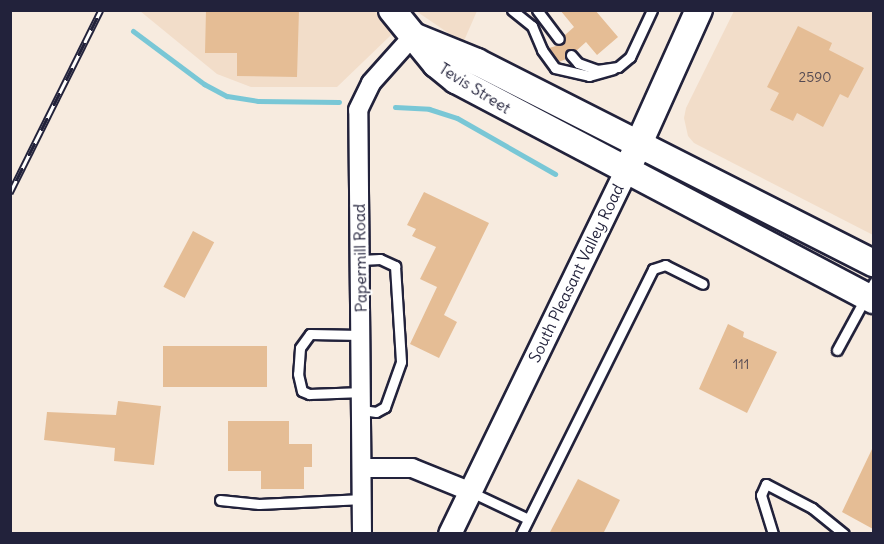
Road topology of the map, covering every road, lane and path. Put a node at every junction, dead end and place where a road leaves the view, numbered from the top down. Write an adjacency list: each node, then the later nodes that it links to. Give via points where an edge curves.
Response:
1 (392, 10): 6 (main road)
2 (512, 10): 9 (lane, via 532,26 542,51 555,68 589,76)
3 (537, 10): 7 (lane)
4 (652, 10): 9 (lane, via 630,57)
5 (699, 10): 10 (main road, South Pleasant Valley Road)
6 (413, 36): 10 (main road, Tevis Street, via 477,62); 11 (main road, Tevis Street, via 436,64 456,80); 12 (street, Papermill Road, via 371,83 358,110)
7 (559, 39)
8 (571, 55): 9 (lane, via 587,67)
9 (613, 69)
10 (639, 145): 11 (main road, South Pleasant Valley Road); 13 (main road, Tevis Street)
11 (626, 172): 15 (main road, Tevis Street); 20 (street, South Pleasant Valley Road)
12 (361, 260): 16 (street, Papermill Road); 18 (lane, via 380,259 395,266 401,362 385,407 376,412)
13 (873, 263)
14 (703, 284): 23 (lane, via 665,265 653,269)
15 (871, 292): 17 (lane)
16 (362, 335): 18 (street, Papermill Road); 18 (lane, via 324,333 304,338 298,374 302,391 309,394)
17 (837, 350)
18 (363, 401): 19 (street, Papermill Road)
19 (362, 468): 20 (street, via 412,468); 21 (street, Papermill Road)
20 (469, 491): 23 (lane); 25 (street, South Pleasant Valley Road)
21 (363, 499): 22 (lane, via 259,504); 24 (street, Papermill Road)
22 (220, 500)
23 (528, 519): 26 (lane)
24 (362, 534)
25 (450, 534)
26 (521, 534)
27 (772, 534): 28 (lane, via 761,495 766,484 812,508)
28 (844, 534)

